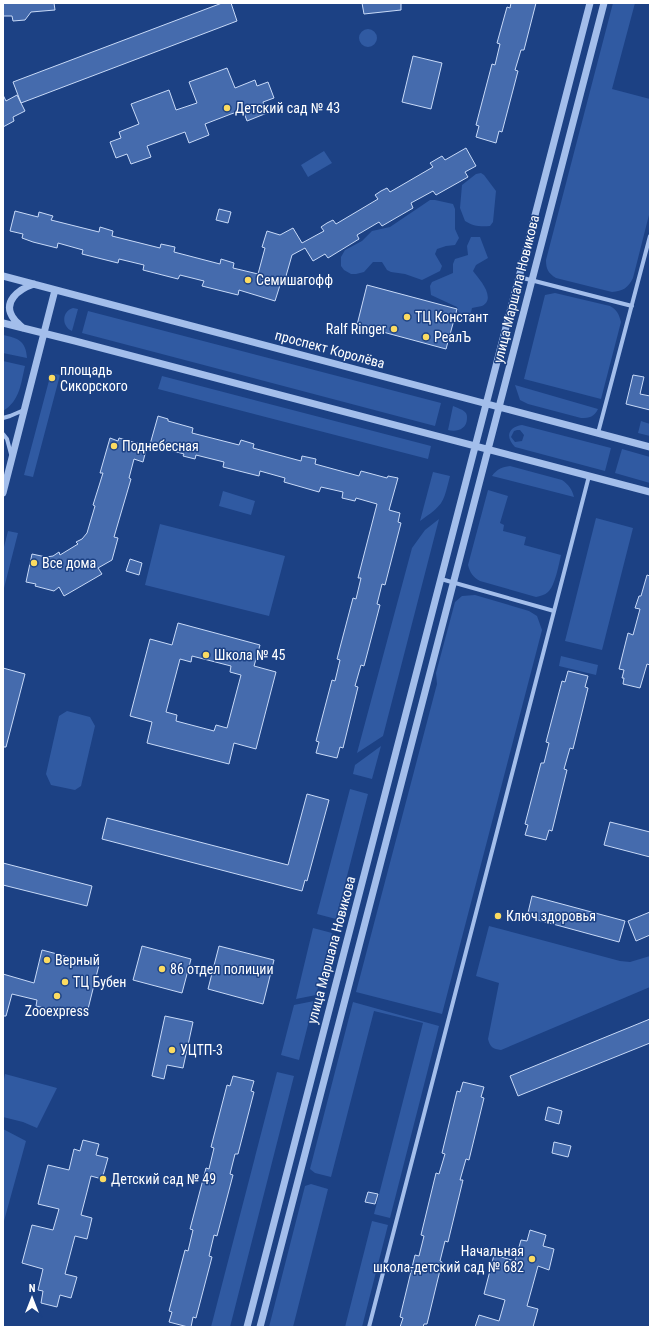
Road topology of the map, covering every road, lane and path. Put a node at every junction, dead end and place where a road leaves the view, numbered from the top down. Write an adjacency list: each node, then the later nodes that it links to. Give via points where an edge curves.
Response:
1 (590, 3): 5 (street, улица Маршала Новикова)
2 (604, 3): 6 (street, улица Маршала Новикова)
3 (650, 236): 9 (street)
4 (3, 276): 7 (street, проспект Королёва)
5 (519, 277): 6 (street); 13 (street, улица Маршала Новикова)
6 (532, 280): 9 (street); 14 (street, улица Маршала Новикова)
7 (34, 284): 8 (street, проспект Королёва); 11 (street, via 23,287 10,301 14,319)
8 (55, 290): 12 (street); 13 (street, проспект Королёва)
9 (632, 306): 18 (street)
10 (3, 323): 11 (street)
11 (24, 328): 12 (street)
12 (44, 333): 15 (street); 19 (street)
13 (487, 403): 14 (street, проспект Королёва); 19 (street, улица Маршала Новикова)
14 (499, 407): 18 (street, проспект Королёва); 21 (street, улица Маршала Новикова)
15 (24, 410): 16 (street); 22 (street)
16 (3, 418)
17 (3, 434): 22 (street)
18 (598, 434): 20 (street, проспект Королёва)
19 (476, 445): 21 (street); 26 (street, улица Маршала Новикова)
20 (650, 447)
21 (488, 448): 23 (street); 27 (street, улица Маршала Новикова)
22 (12, 457): 25 (street)
23 (589, 476): 24 (street); 28 (street)
24 (650, 492)
25 (3, 493)
26 (441, 579): 27 (street); 29 (street, улица Маршала Новикова)
27 (453, 582): 28 (street); 30 (street, улица Маршала Новикова)
28 (554, 611): 31 (street)
29 (247, 1327)
30 (260, 1327)
31 (369, 1327)

